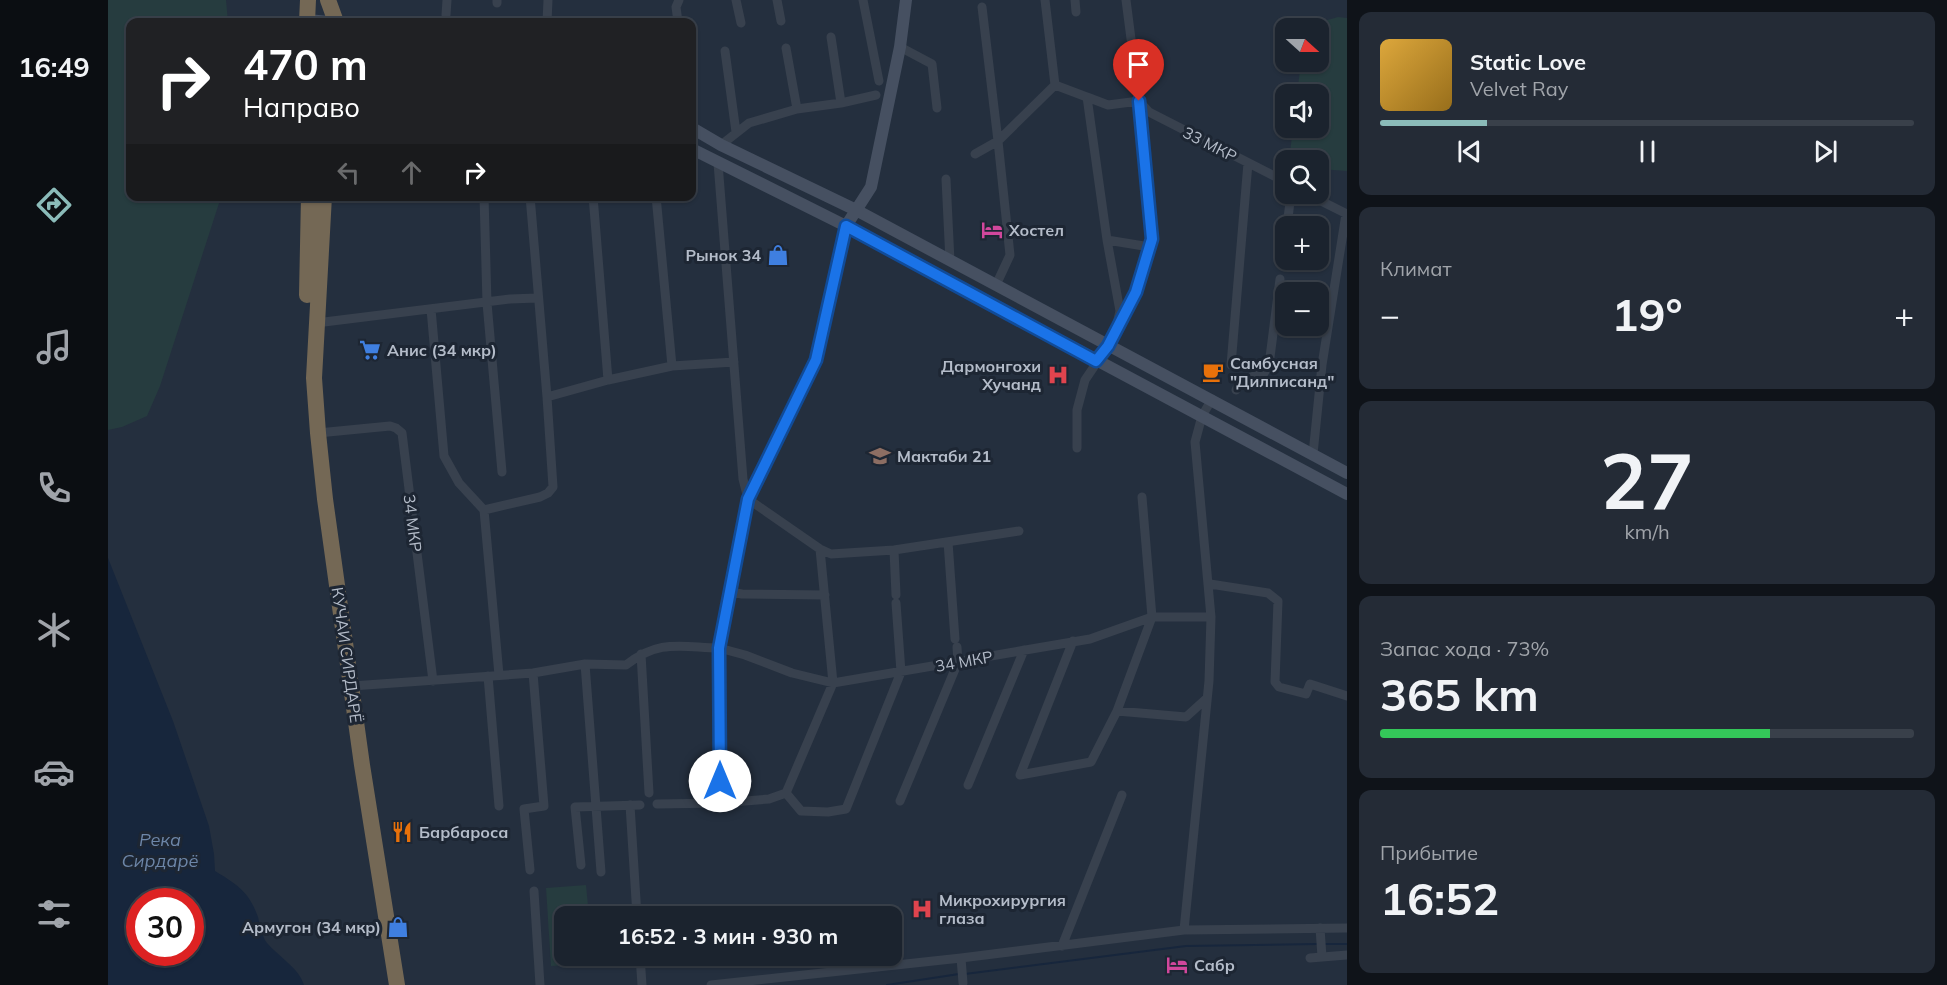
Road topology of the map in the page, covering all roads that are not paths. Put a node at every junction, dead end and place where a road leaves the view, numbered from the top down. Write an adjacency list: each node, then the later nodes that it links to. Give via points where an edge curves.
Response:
1 (308, 0): 16 (highway)
2 (328, 0): 17 (highway)
3 (447, 0): 15 (street)
4 (548, 0): 18 (street)
5 (736, 0): 21 (street)
6 (777, 0): 20 (street)
7 (863, 0): 26 (street)
8 (906, 0): 23 (main road)
9 (1045, 0): 27 (street)
10 (1075, 0): 14 (street)
11 (1126, 0): 30 (street)
12 (677, 3): 19 (street)
13 (982, 7): 36 (street)
14 (1076, 12)
15 (446, 15)
16 (307, 18)
17 (335, 18)
18 (547, 18)
19 (678, 18)
20 (781, 21)
21 (741, 23)
22 (831, 37): 31 (street)
23 (900, 47): 32 (street, via 932,64); 51 (main road, via 871,187)
24 (786, 48): 33 (street)
25 (725, 51): 35 (street)
26 (879, 81)
27 (1055, 85): 29 (street); 36 (street)
28 (876, 95): 31 (street)
29 (1087, 97): 30 (street, via 1108,105); 54 (street)
30 (1139, 101): 41 (street, 33 МКР, via 1149,112); 55 (street)
31 (841, 103): 33 (street)
32 (937, 108)
33 (797, 109): 35 (street, via 749,123)
34 (696, 131): 37 (main road)
35 (736, 132): 37 (street)
36 (999, 141): 39 (street); 58 (street, via 1010,255)
37 (721, 145): 51 (main road)
38 (696, 150): 40 (main road)
39 (975, 154)
40 (718, 163): 53 (main road); 66 (street)
41 (1248, 163): 42 (street, 33 МКР); 67 (street)
42 (1275, 176)
43 (946, 179): 56 (street)
44 (309, 201): 62 (highway)
45 (324, 201): 62 (highway)
46 (484, 201): 60 (street)
47 (530, 201): 59 (street)
48 (593, 201): 71 (street)
49 (656, 201): 70 (street)
50 (1327, 204): 52 (street)
51 (856, 210): 53 (main road); 56 (main road)
52 (1347, 214): 69 (street)
53 (846, 226): 65 (main road); 83 (street, via 816,360)
54 (1107, 240): 55 (street); 63 (street, via 1120,311)
55 (1150, 247): 63 (street, via 1136,292)
56 (950, 261): 58 (main road)
57 (1281, 279): 68 (street)
58 (996, 285): 64 (main road)
59 (537, 298): 60 (street); 73 (street)
60 (487, 303): 61 (street); 79 (street)
61 (431, 309): 62 (street); 84 (street, via 444,456 459,483)
62 (312, 323): 76 (highway, КУЧАИ СИРДАРЁ); 136 (highway, via 308,434)
63 (1116, 328): 64 (street)
64 (1108, 346): 65 (street); 74 (main road)
65 (1096, 361): 75 (main road); 77 (street, via 1085,380 1077,410)
66 (734, 362): 70 (street); 83 (street)
67 (1231, 365)
68 (1269, 365): 69 (street); 72 (street, via 1264,373 1241,380)
69 (1322, 365): 78 (street)
70 (672, 366): 71 (street)
71 (608, 380): 73 (street)
72 (1236, 390)
73 (547, 397): 84 (street, via 553,487 540,497)
74 (1212, 399): 75 (street); 78 (main road)
75 (1202, 416): 81 (main road); 89 (street, via 1195,442)
76 (318, 433): 104 (street, 34 МКР, via 390,426 402,433); 106 (highway, КУЧАИ СИРДАРЁ)
77 (1077, 448)
78 (1314, 454): 80 (main road)
79 (502, 472)
80 (1347, 473)
81 (1347, 494)
82 (1142, 496): 92 (street)
83 (748, 499): 87 (street); 90 (street)
84 (484, 510): 102 (street)
85 (1019, 531): 86 (street)
86 (948, 542): 88 (street); 98 (street)
87 (820, 549): 88 (street, via 831,554); 91 (street)
88 (894, 550): 100 (street)
89 (1210, 584): 93 (street); 107 (street, via 1268,593 1278,601 1275,682 1279,687 1306,694 1310,684)
90 (730, 592): 91 (street); 95 (street)
91 (825, 595): 105 (street)
92 (1152, 617): 93 (street, 34 МКР); 94 (street, 34 МКР, via 1090,639); 109 (street)
93 (1212, 617): 108 (street)
94 (1073, 641): 96 (street, 34 МКР); 109 (street, via 1020,775 1091,762)
95 (719, 648): 97 (street, via 661,646); 105 (street, via 745,654 792,674); 115 (street)
96 (1023, 650): 98 (street, 34 МКР); 110 (street)
97 (641, 654): 99 (street, via 626,665); 111 (street)
98 (958, 662): 100 (street, 34 МКР); 114 (street)
99 (585, 664): 101 (street); 120 (street)
100 (901, 672): 105 (street, 34 МКР); 112 (street, via 846,809 801,811)
101 (533, 673): 102 (street); 122 (street, via 544,806 524,809)
102 (499, 675): 103 (street)
103 (488, 676): 104 (street); 119 (street)
104 (433, 681): 106 (street)
105 (833, 683): 112 (street)
106 (352, 686): 137 (highway, КУЧАИ СИРДАРЁ)
107 (1347, 696)
108 (1207, 698): 109 (street, via 1186,717); 128 (street)
109 (1117, 711)
110 (968, 785)
111 (649, 793)
112 (786, 793): 115 (street, via 769,799)
113 (1122, 795): 129 (street)
114 (900, 801)
115 (720, 803): 116 (street)
116 (657, 804)
117 (630, 805): 118 (street); 120 (street); 125 (street)
118 (640, 805)
119 (499, 806)
120 (597, 806): 121 (street, via 575,807); 123 (street)
121 (581, 865)
122 (530, 870)
123 (601, 872)
124 (534, 891): 138 (street)
125 (636, 906)
126 (1320, 928): 127 (street); 128 (street); 130 (street)
127 (1347, 928)
128 (1184, 930): 129 (street)
129 (1062, 946): 132 (street)
130 (1321, 949): 131 (street); 133 (street)
131 (1347, 956)
132 (961, 958): 135 (street); 140 (street)
133 (1310, 958)
134 (641, 966): 139 (street)
135 (963, 983)
136 (387, 985)
137 (397, 985)
138 (540, 985)
139 (642, 985)
140 (711, 985)

